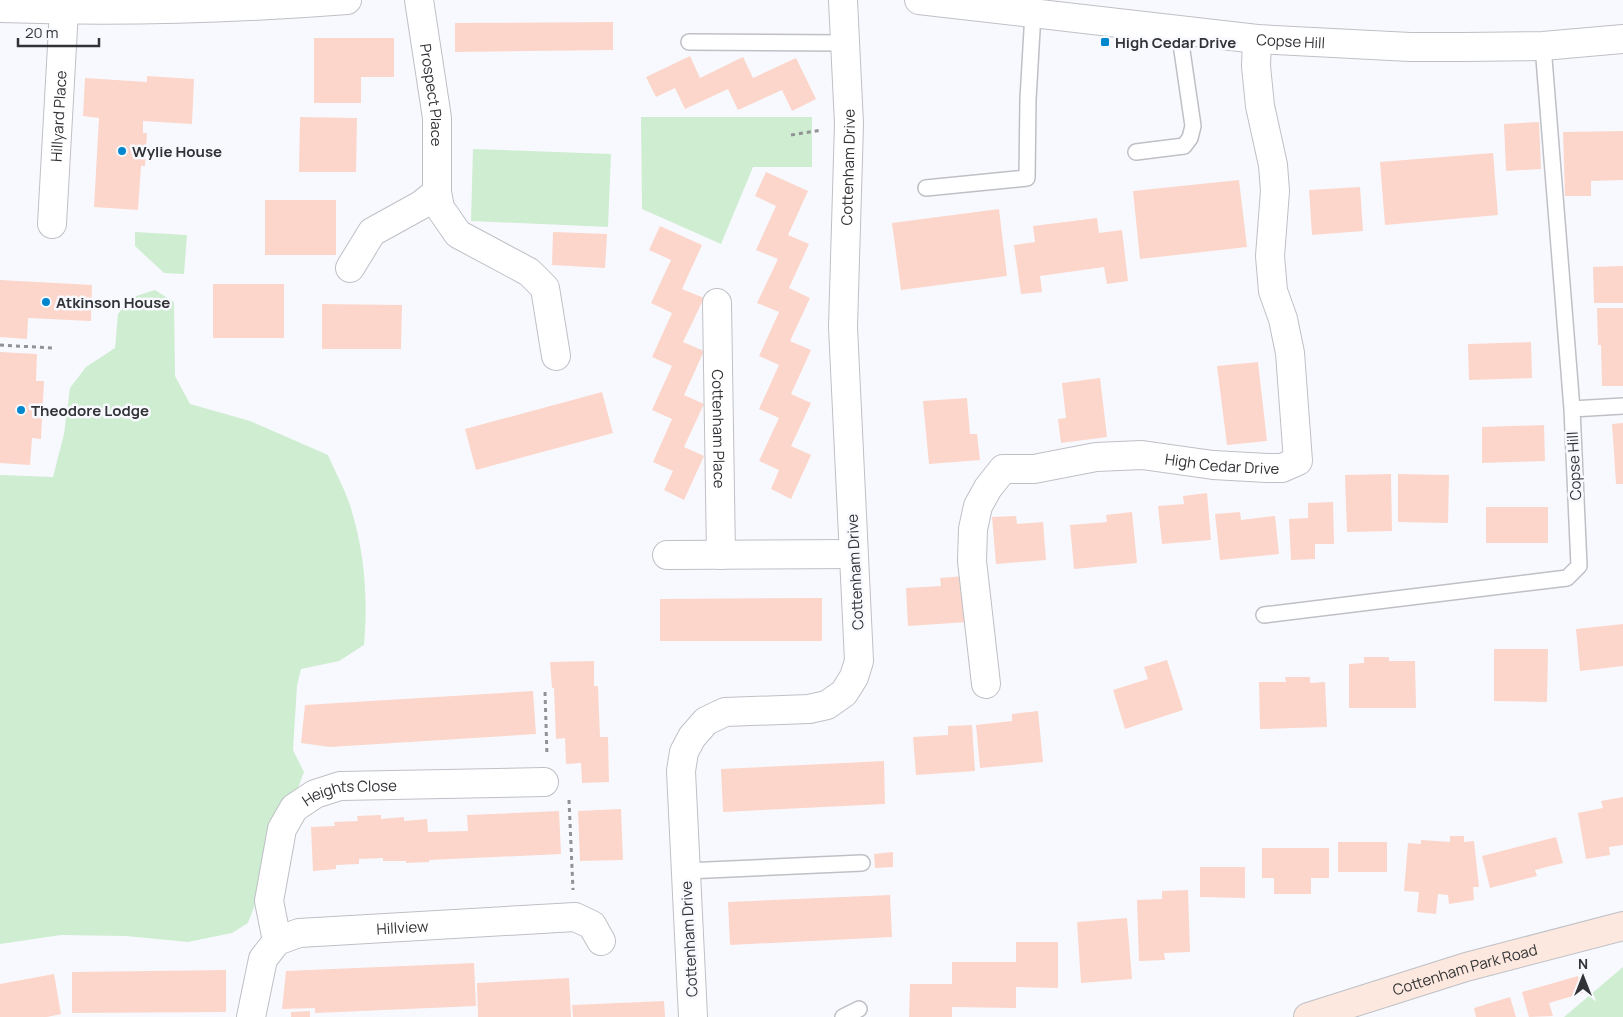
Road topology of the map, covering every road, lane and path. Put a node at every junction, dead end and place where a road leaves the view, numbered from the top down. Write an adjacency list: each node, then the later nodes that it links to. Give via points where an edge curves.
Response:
1 (347, 0): 5 (street)
2 (419, 0): 17 (street, Prospect Place, via 437,118)
3 (843, 0): 13 (street, Cottenham Drive)
4 (919, 0): 8 (street, Copse Hill)
5 (170, 5): 7 (street)
6 (0, 8): 7 (street)
7 (64, 10): 18 (street, Hillyard Place)
8 (1033, 13): 9 (street, Copse Hill); 16 (lane, via 1027,178)
9 (1179, 30): 10 (street, Copse Hill); 15 (lane, via 1193,126 1190,138 1184,146)
10 (1257, 39): 14 (street, Copse Hill, via 1410,47); 30 (street, High Cedar Drive, via 1260,106 1273,165 1275,191 1270,256 1273,291 1290,353 1298,461 1282,468 1267,468 1213,465 1142,455 1096,457 1034,469 1003,469 978,506 973,529 972,561)
11 (1623, 39): 14 (street, Copse Hill)
12 (689, 42): 13 (lane)
13 (845, 43): 26 (street, Cottenham Drive, via 849,124 843,327)
14 (1543, 46): 25 (lane, Copse Hill)
15 (1136, 152)
16 (926, 188)
17 (437, 192): 19 (street, via 421,205 372,232); 23 (street, Prospect Place, via 440,208 458,234 529,272 544,288)
18 (52, 224)
19 (350, 268)
20 (717, 303): 28 (street, Cottenham Place)
21 (0, 345): 22 (path)
22 (52, 348)
23 (556, 356)
24 (1623, 406): 25 (lane)
25 (1572, 409): 29 (lane, Copse Hill, via 1579,566 1567,578)
26 (854, 554): 28 (street); 35 (street, Cottenham Drive, via 859,661 854,677 844,693 827,705 809,709 725,712 706,721 692,737 684,752 681,771)
27 (667, 555): 28 (street)
28 (720, 555)
29 (1264, 615)
30 (986, 684)
31 (545, 692): 32 (path)
32 (545, 770): 38 (street, Heights Close, via 340,786 315,794 294,808 282,829 269,901)
33 (569, 800): 36 (path)
34 (862, 863): 35 (lane)
35 (686, 871): 42 (street, Cottenham Drive)
36 (573, 890)
37 (1623, 926): 44 (main road, Cottenham Park Road, via 1466,967)
38 (277, 941): 39 (street, Hillview, via 299,933 575,917 592,925); 41 (street, via 263,959)
39 (601, 941)
40 (859, 1009): 43 (lane)
41 (251, 1017)
42 (693, 1017)
43 (843, 1017)
44 (1308, 1017)

